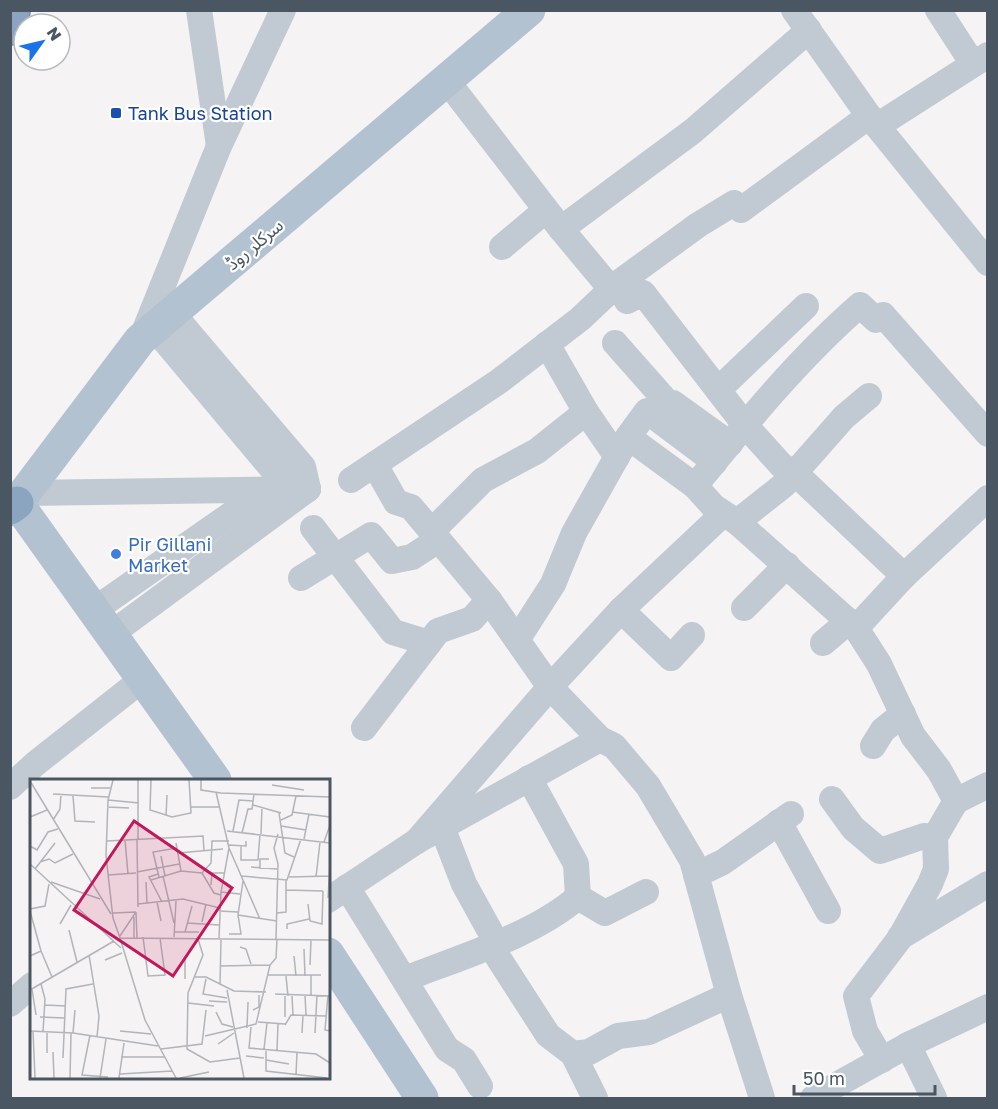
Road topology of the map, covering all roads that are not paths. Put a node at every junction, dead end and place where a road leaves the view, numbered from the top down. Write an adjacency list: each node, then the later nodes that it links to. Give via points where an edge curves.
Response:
1 (13, 10): 7 (highway)
2 (199, 10): 11 (street)
3 (283, 10): 11 (street)
4 (529, 10): 9 (main road, سرکلر روڈ)
5 (938, 10): 8 (street)
6 (801, 20): 10 (street); 12 (street, via 693,131)
7 (10, 27)
8 (980, 60): 10 (street)
9 (447, 81): 12 (street); 17 (main road, سرکلر روڈ)
10 (873, 121): 14 (street); 15 (street, via 741,210 734,203 707,219)
11 (219, 146): 17 (street)
12 (553, 220): 13 (street); 15 (street)
13 (502, 247)
14 (987, 263)
15 (614, 287): 19 (street); 20 (street, via 627,301 643,293)
16 (806, 306): 20 (street)
17 (155, 327): 30 (street); 31 (main road, سرکلر روڈ)
18 (615, 343): 24 (street, via 668,403 674,403)
19 (547, 344): 22 (street); 26 (street)
20 (718, 390): 24 (street)
21 (869, 396): 27 (street, via 844,417)
22 (586, 412): 25 (street); 35 (street, via 537,451 483,480)
23 (987, 434): 24 (street, via 883,315 876,320 860,305 839,323)
24 (730, 444): 25 (street, via 647,411); 27 (street); 29 (street)
25 (622, 447): 29 (street); 46 (street, via 574,533 553,584)
26 (375, 465): 28 (street); 35 (street, via 396,502 411,507)
27 (795, 473): 33 (street, via 785,484); 38 (street)
28 (351, 480)
29 (696, 486): 33 (street)
30 (288, 490): 31 (street); 43 (street); 43 (street)
31 (15, 501): 43 (main road)
32 (986, 502): 38 (street)
33 (730, 518): 37 (street); 42 (street)
34 (313, 528): 36 (street)
35 (435, 536): 36 (street, via 412,557 392,561 371,535); 40 (street)
36 (334, 556): 39 (street); 47 (street, via 393,632)
37 (787, 565): 41 (street); 44 (street)
38 (904, 576): 44 (street)
39 (301, 578)
40 (489, 600): 46 (street); 47 (street, via 472,619 438,631)
41 (744, 608)
42 (621, 610): 45 (street, via 671,658); 50 (street)
43 (103, 622): 49 (main road)
44 (852, 624): 48 (street); 51 (street, via 879,664)
45 (692, 635)
46 (517, 640): 50 (street)
47 (429, 643): 52 (street)
48 (823, 643)
49 (144, 678): 55 (street); 57 (main road)
50 (550, 687): 53 (street); 64 (street)
51 (903, 714): 54 (street, via 883,730); 61 (street)
52 (364, 728)
53 (600, 739): 56 (street); 65 (street, via 614,746 648,786 692,860)
54 (873, 746)
55 (41, 772): 59 (street)
56 (529, 778): 62 (street); 69 (street, via 576,864)
57 (214, 779)
58 (987, 785): 61 (street)
59 (10, 787)
60 (832, 800): 63 (street, via 852,828 880,851 924,836)
61 (956, 801): 63 (street)
62 (442, 827): 64 (street); 72 (street)
63 (935, 837): 71 (street, via 936,869)
64 (417, 841): 68 (street)
65 (696, 875): 70 (street, via 723,862 785,818); 76 (street)
66 (987, 884): 71 (street)
67 (646, 892): 69 (street, via 605,914)
68 (338, 893): 74 (street)
69 (578, 897): 72 (street, via 563,910)
70 (828, 911)
71 (900, 938): 81 (street, via 856,996 864,1031)
72 (493, 944): 74 (street); 80 (street, via 548,1035)
73 (330, 957): 83 (main road)
74 (405, 979): 82 (street, via 447,1049 464,1060)
75 (30, 987): 77 (street)
76 (729, 995): 80 (street, via 649,1032 618,1036 589,1052); 85 (street)
77 (10, 1004)
78 (987, 1007): 79 (street)
79 (908, 1045): 81 (street); 87 (street)
80 (573, 1054): 84 (street)
81 (882, 1060): 86 (street)
82 (480, 1086)
83 (422, 1098)
84 (595, 1098)
85 (762, 1098)
86 (813, 1098)
87 (934, 1098)

